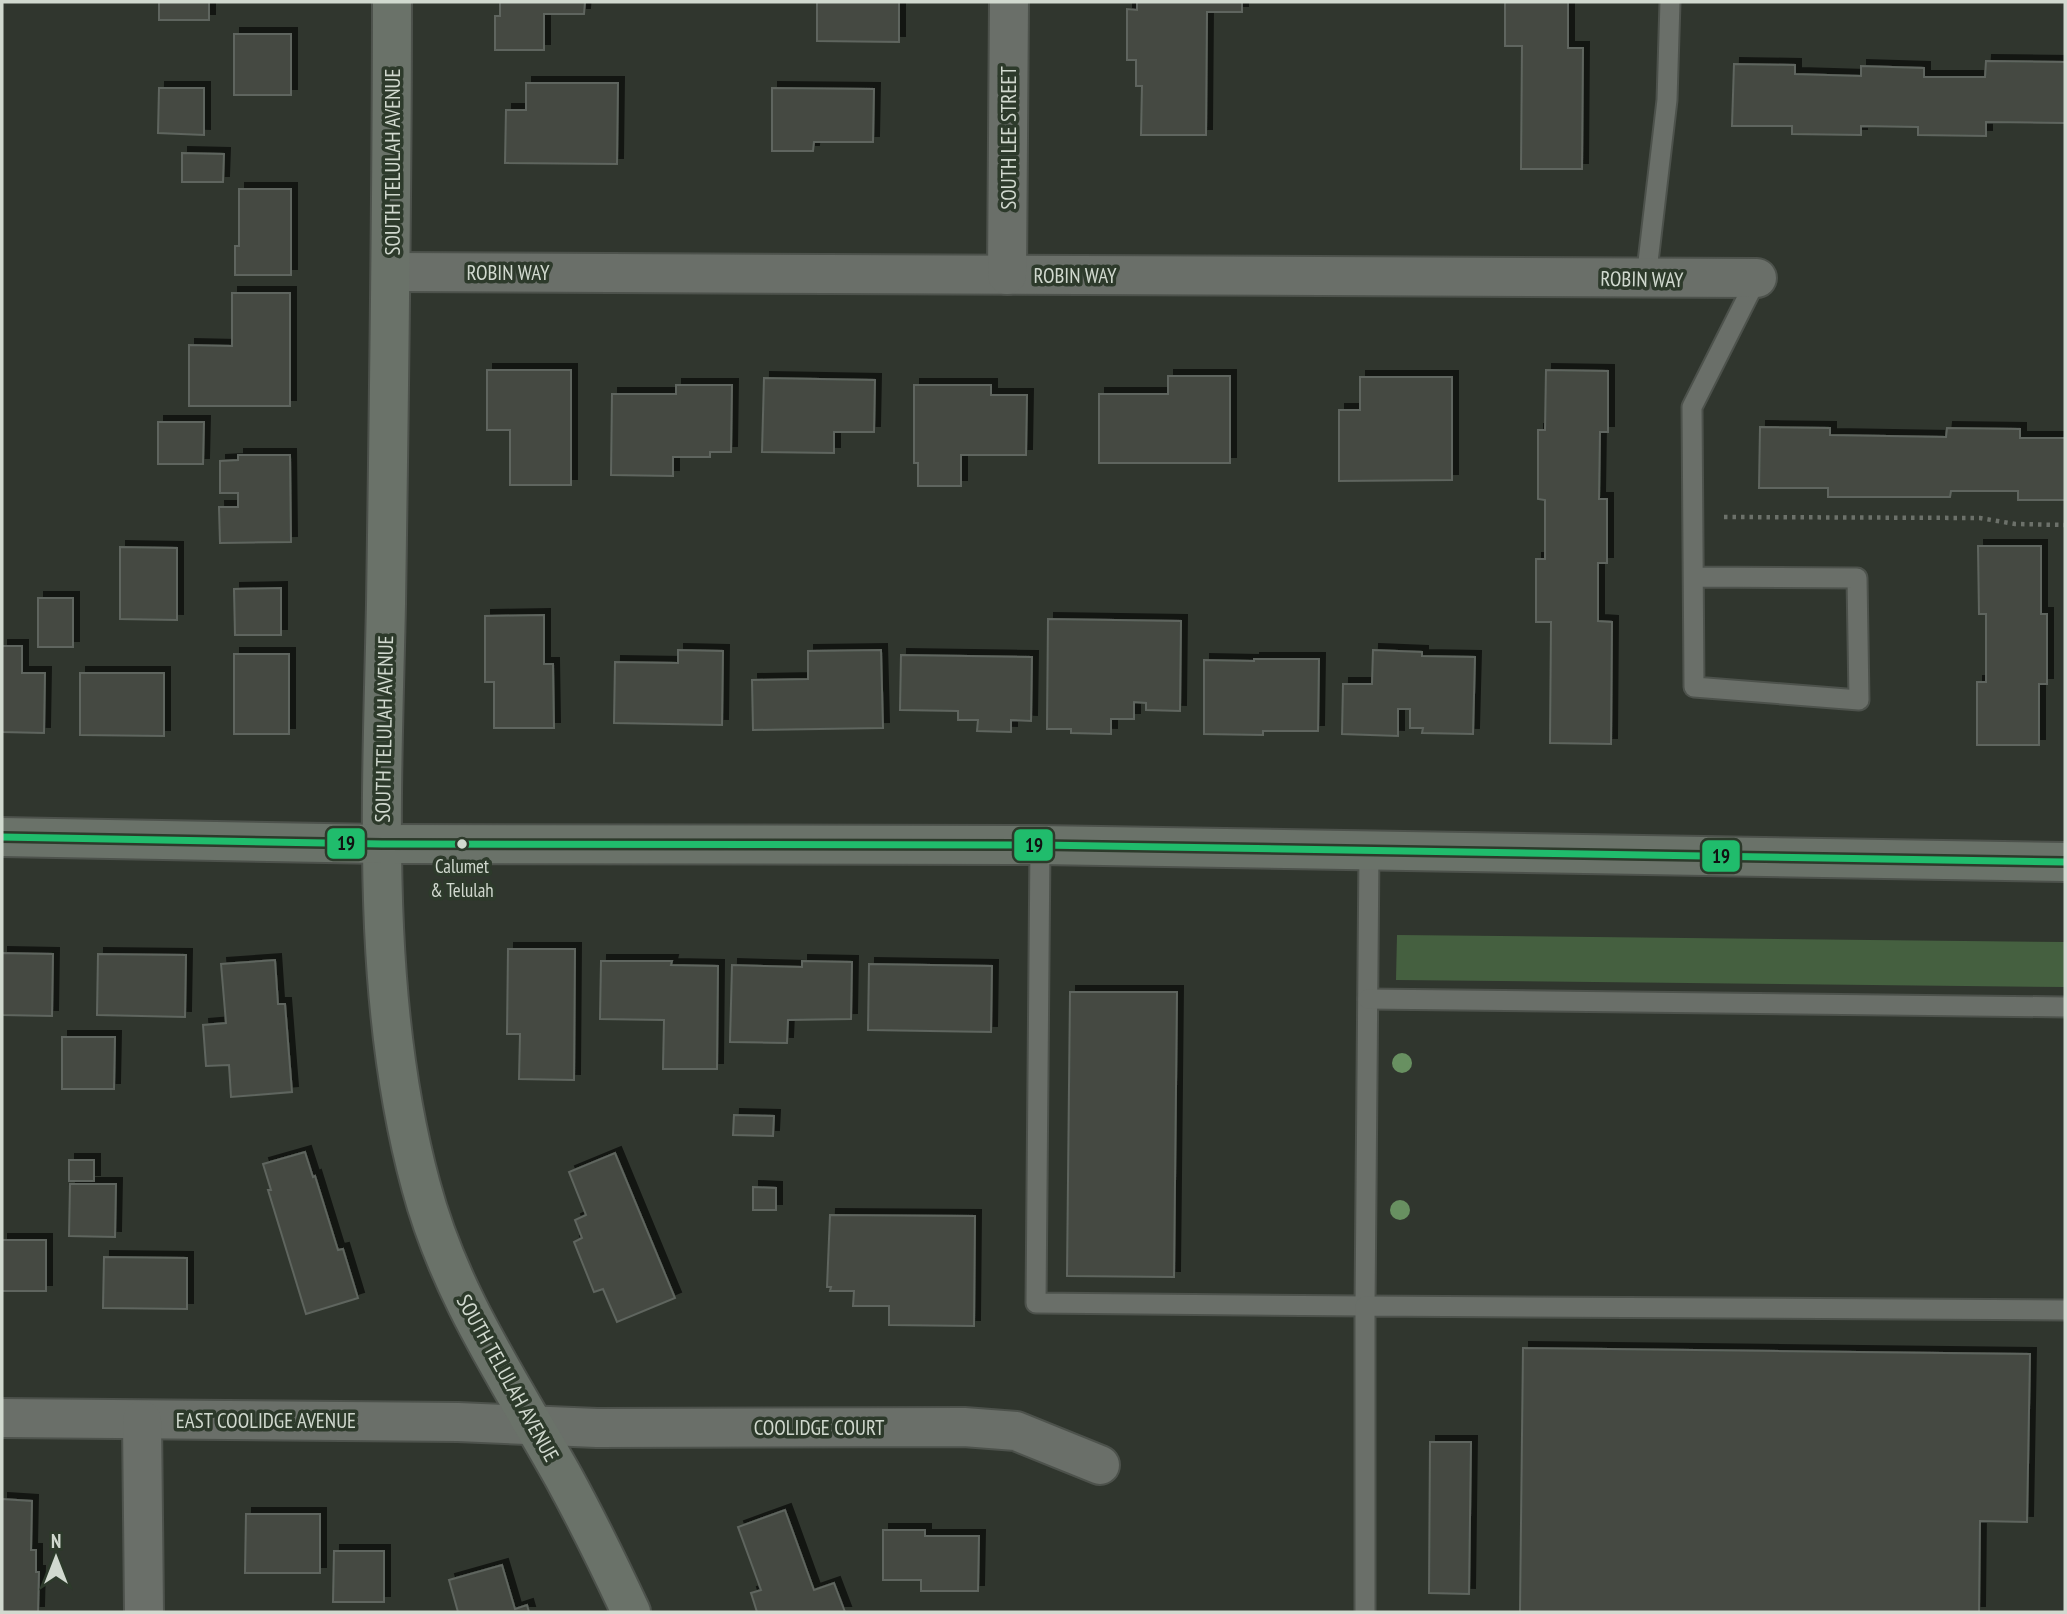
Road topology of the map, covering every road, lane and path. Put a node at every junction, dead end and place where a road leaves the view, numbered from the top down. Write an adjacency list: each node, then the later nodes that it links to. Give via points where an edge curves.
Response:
1 (392, 2): 4 (main road, SOUTH TELULAH AVENUE)
2 (1009, 2): 5 (street, SOUTH LEE STREET)
3 (1670, 2): 7 (lane, via 1667,100)
4 (392, 272): 5 (street, ROBIN WAY); 12 (main road, SOUTH TELULAH AVENUE)
5 (1007, 275): 7 (street, ROBIN WAY)
6 (1757, 278): 7 (street, ROBIN WAY); 8 (lane, via 1692,407)
7 (1646, 279)
8 (1693, 517): 9 (path, via 1980,517 2015,524); 10 (lane)
9 (2065, 525)
10 (1694, 577): 10 (lane, via 1694,687 1859,700 1857,578)
11 (2, 836): 12 (main road)
12 (382, 844): 13 (main road); 22 (main road, SOUTH TELULAH AVENUE, via 391,1021 420,1183 468,1311)
13 (1040, 845): 14 (main road); 18 (lane, via 1036,1303)
14 (1369, 850): 15 (main road); 16 (lane)
15 (2065, 862)
16 (1368, 999): 17 (lane); 18 (lane)
17 (2065, 1007)
18 (1365, 1306): 19 (lane); 26 (lane)
19 (2065, 1310)
20 (2, 1418): 21 (street, EAST COOLIDGE AVENUE)
21 (142, 1420): 22 (street, EAST COOLIDGE AVENUE); 24 (street)
22 (531, 1424): 23 (street, COOLIDGE COURT, via 597,1428 964,1427 1016,1431); 25 (main road, SOUTH TELULAH AVENUE, via 603,1551)
23 (1101, 1465)
24 (144, 1612)
25 (631, 1612)
26 (1365, 1612)

